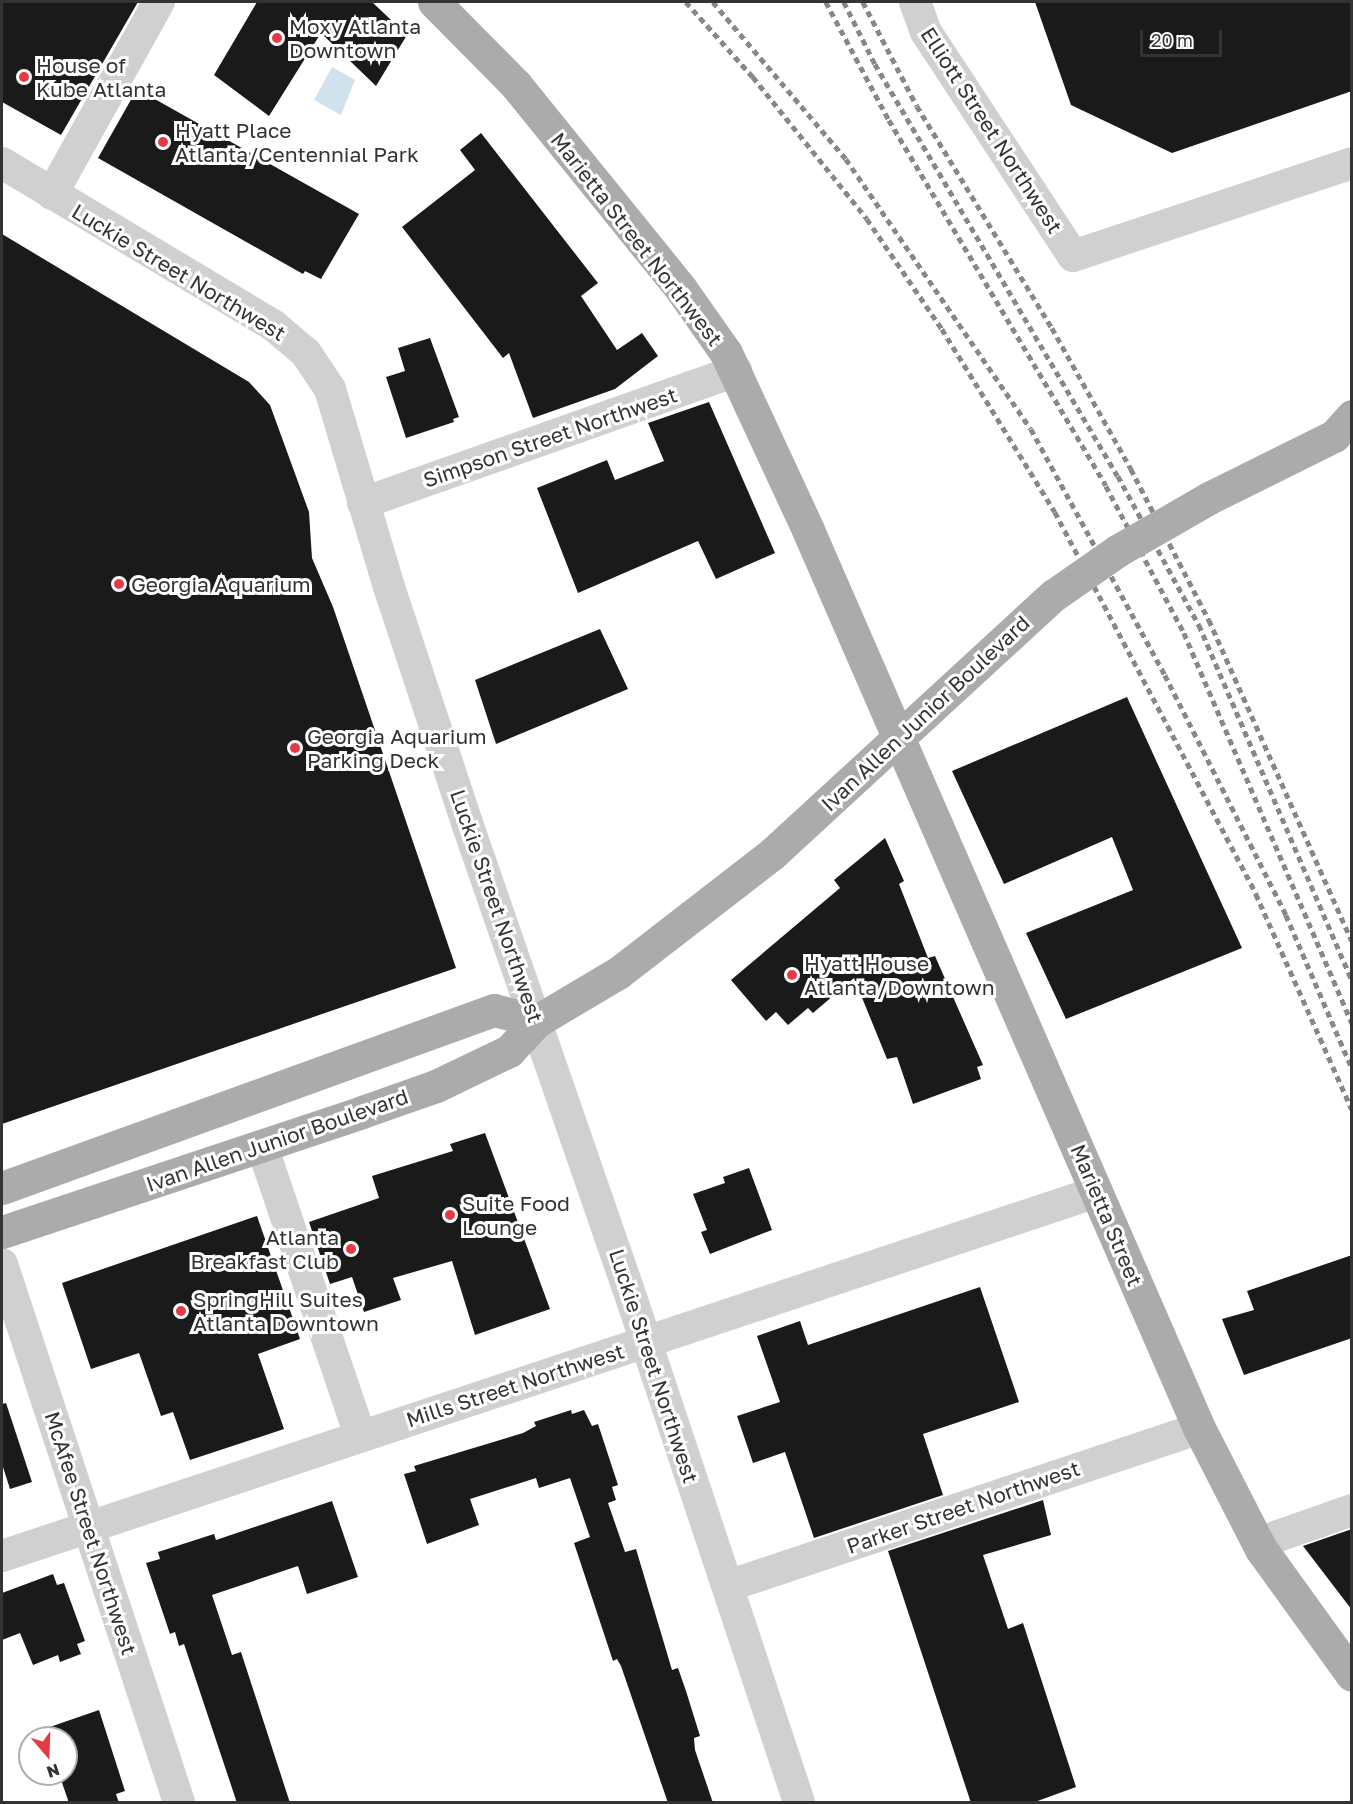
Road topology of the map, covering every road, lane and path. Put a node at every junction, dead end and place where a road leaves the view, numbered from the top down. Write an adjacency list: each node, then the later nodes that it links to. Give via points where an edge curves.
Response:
1 (159, 2): 6 (street)
2 (434, 2): 7 (main road, Marietta Street Northwest, via 516,85 614,203 681,289)
3 (915, 2): 5 (street, Elliott Street Northwest, via 926,32 1073,256)
4 (2, 163): 6 (street, Luckie Street Northwest)
5 (1352, 163)
6 (51, 195): 9 (street, Luckie Street Northwest, via 297,343 330,389)
7 (736, 371): 9 (street, Simpson Street Northwest); 10 (main road, Marietta Street Northwest)
8 (1346, 429): 10 (main road, Ivan Allen Junior Boulevard, bridge, via 1209,498 1117,551 1054,595)
9 (363, 502): 11 (street, Luckie Street Northwest, via 467,823)
10 (897, 736): 11 (main road, Ivan Allen Junior Boulevard, via 773,853 618,973); 14 (main road, Marietta Street)
11 (537, 1020): 12 (main road, Ivan Allen Junior Boulevard, via 509,1051 484,1065); 13 (main road, via 494,1010); 17 (street, Luckie Street Northwest)
12 (262, 1146): 15 (main road, Ivan Allen Junior Boulevard); 19 (street)
13 (2, 1188)
14 (1097, 1192): 17 (street, Mills Street Northwest); 18 (main road, Marietta Street)
15 (2, 1232)
16 (2, 1264): 21 (street, McAfee Street Northwest)
17 (646, 1343): 19 (street, Mills Street Northwest); 24 (street, Luckie Street Northwest)
18 (1199, 1428): 22 (main road, Marietta Street); 24 (street, Parker Street Northwest)
19 (360, 1435): 21 (street, Mills Street Northwest)
20 (1352, 1510): 22 (street)
21 (90, 1527): 23 (street, Mills Street Northwest); 26 (street, McAfee Street Northwest)
22 (1258, 1543): 25 (main road, Marietta Street)
23 (2, 1556)
24 (728, 1586): 27 (street, Luckie Street Northwest)
25 (1352, 1675)
26 (179, 1803)
27 (799, 1803)

